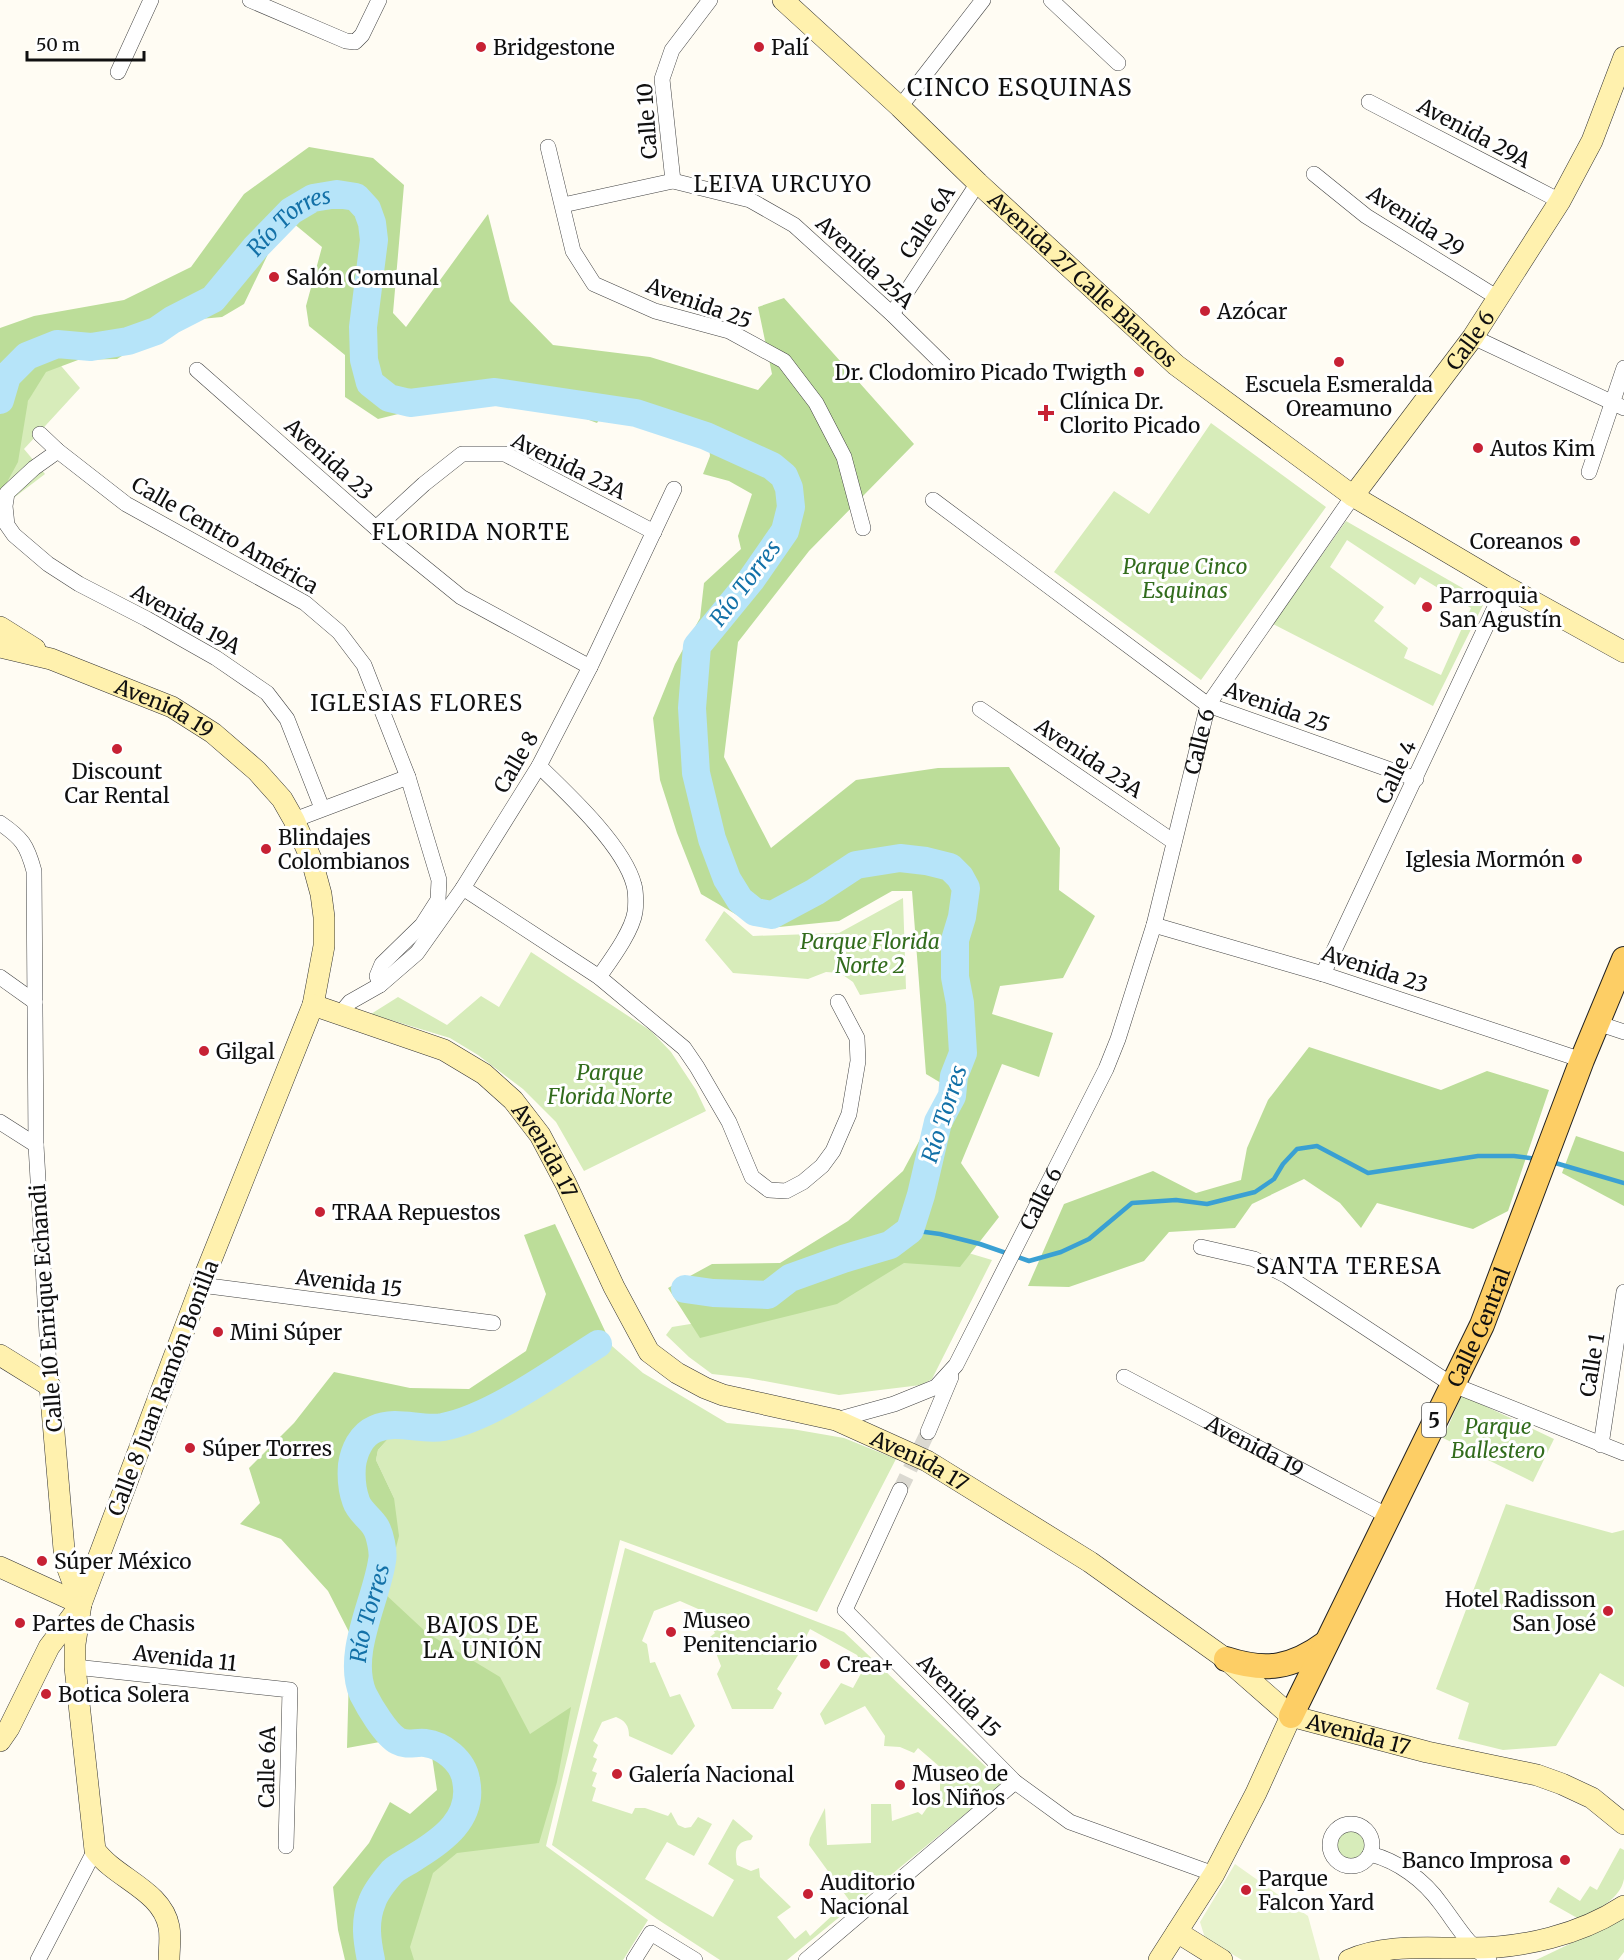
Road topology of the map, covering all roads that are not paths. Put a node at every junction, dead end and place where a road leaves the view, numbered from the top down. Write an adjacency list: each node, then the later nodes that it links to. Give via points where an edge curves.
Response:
1 (151, 0): 10 (street)
2 (250, 0): 3 (street, via 355,42)
3 (379, 0)
4 (710, 0): 15 (street, Calle 10, via 672,50 662,79)
5 (783, 0): 12 (main road, Avenida 27 Calle Blancos)
6 (983, 0): 12 (street)
7 (1051, 0): 9 (street)
8 (1624, 57): 17 (main road, Calle 6, via 1592,141)
9 (1118, 63)
10 (118, 72)
11 (1369, 102): 17 (street, Avenida 29A)
12 (900, 107): 16 (main road, Avenida 27 Calle Blancos)
13 (548, 147): 18 (street, Avenida 25)
14 (1314, 174): 19 (street, Avenida 29, via 1366,216)
15 (674, 181): 18 (street, Avenida 25A); 20 (street, Avenida 25A, via 750,200 794,225)
16 (978, 183): 20 (street, Calle 6A); 30 (main road, Avenida 27 Calle Blancos, via 1176,365)
17 (1560, 201): 19 (main road, Calle 6)
18 (563, 205): 33 (street, Avenida 25, via 573,251 594,284 655,311 729,332 784,361 816,403 844,457)
19 (1498, 298): 21 (main road, Calle 6)
20 (892, 314): 24 (street, Avenida 25A)
21 (1473, 337): 25 (street); 30 (main road, Calle 6)
22 (1624, 368): 25 (street)
23 (197, 370): 32 (street, Avenida 23)
24 (953, 374)
25 (1618, 406): 28 (street)
26 (40, 434): 27 (street, Calle Centro América)
27 (58, 452): 44 (street, Calle Centro América, via 126,504 305,603 339,632 364,665); 46 (street, Avenida 19A, via 7,493 7,525 14,535 79,584 216,658 267,693 287,719)
28 (1589, 472)
29 (674, 489): 34 (street, Calle 8)
30 (1353, 496): 35 (main road, Avenida 27 Calle Blancos); 41 (street, Calle 6)
31 (933, 500): 41 (street, Avenida 25)
32 (376, 528): 34 (street, Avenida 23A, via 462,454 505,454); 40 (street, Avenida 23, via 461,597)
33 (863, 528)
34 (654, 532): 40 (street, Calle 8)
35 (1505, 586): 38 (main road, Avenida 27 Calle Blancos); 45 (street, Calle 4)
36 (0, 627): 39 (main road)
37 (0, 646): 39 (main road, Avenida 19)
38 (1624, 652)
39 (51, 659): 47 (main road, Avenida 19, via 172,707 213,733 257,771 282,799)
40 (590, 668): 43 (street, Calle 8)
41 (1208, 705): 45 (street, Avenida 25); 49 (street, Calle 6)
42 (980, 709): 49 (street, Avenida 23A)
43 (539, 766): 50 (street, Calle 8); 56 (street, via 622,857 635,886 635,914 619,949)
44 (408, 777): 46 (street); 57 (street, Calle Centro América, via 439,880 438,900 422,925 382,964 377,976)
45 (1416, 779): 54 (street, Calle 4)
46 (321, 808): 47 (street)
47 (294, 820): 61 (main road, Calle 8 Juan Ramón Bonilla, via 312,861 324,916 324,946)
48 (0, 824): 59 (street, Calle 10 Enrique Echandi, via 18,835 28,849 33,872)
49 (1174, 842): 51 (street, Calle 6)
50 (464, 888): 56 (street); 57 (street, Calle 8, via 417,953)
51 (1154, 925): 54 (street, Avenida 23); 73 (street, Calle 6, via 1106,1069)
52 (1624, 959): 58 (main road, Calle Central / 5)
53 (1624, 965): 58 (main road)
54 (1323, 974): 65 (street, Avenida 23)
55 (0, 977): 59 (street)
56 (599, 977): 60 (street, via 684,1048 729,1122 752,1176 769,1190 786,1191 822,1166 849,1114 858,1061 857,1038)
57 (380, 985): 62 (street, Calle 8, via 350,1002)
58 (1613, 988): 63 (main road, Calle Central / 5)
59 (35, 1002): 67 (street, Calle 10 Enrique Echandi)
60 (838, 1002)
61 (313, 1005): 62 (main road, Avenida 17); 69 (main road, Calle 8 Juan Ramón Bonilla)
62 (339, 1015): 77 (main road, Avenida 17, via 444,1050 484,1074 513,1100 540,1135 649,1352 676,1373 723,1395)
63 (1597, 1023): 64 (street); 65 (main road, Calle Central / 5)
64 (1624, 1032)
65 (1582, 1060): 75 (main road, Calle Central / 5, via 1482,1325)
66 (0, 1122): 67 (street)
67 (36, 1145): 76 (street, Calle 10 Enrique Echandi)
68 (1201, 1247): 75 (street, via 1254,1260 1287,1276)
69 (201, 1285): 71 (street, Avenida 15); 84 (main road, Calle 8 Juan Ramón Bonilla)
70 (1624, 1292): 79 (street, Calle 1)
71 (493, 1323)
72 (0, 1355): 76 (main road)
73 (956, 1365): 77 (street, Calle 6, via 928,1391); 78 (street)
74 (1124, 1377): 82 (street, Avenida 19)
75 (1451, 1384): 79 (street); 82 (main road, Calle Central / 5)
76 (50, 1386): 84 (main road, Calle 10 Enrique Echandi, via 65,1561)
77 (836, 1420): 86 (main road, Avenida 17, via 927,1461 1000,1505 1090,1562)
78 (928, 1431)
79 (1601, 1445): 80 (street)
80 (1624, 1453)
81 (900, 1490): 91 (street, Avenida 15, via 845,1610)
82 (1388, 1516): 85 (main road, Calle Central / 5)
83 (0, 1567): 84 (main road)
84 (81, 1604): 87 (main road, Calle 8 Juan Ramón Bonilla); 90 (main road, via 49,1647)
85 (1326, 1643): 86 (main road, via 1289,1664 1268,1667); 89 (main road, Calle Central / 5)
86 (1226, 1659): 89 (main road, Avenida 17)
87 (75, 1667): 88 (street, Avenida 11); 94 (main road, Calle 8 Juan Ramón Bonilla)
88 (290, 1690): 93 (street, Calle 6A)
89 (1291, 1716): 92 (main road, Avenida 17, via 1546,1778 1592,1798); 96 (main road)
90 (0, 1741)
91 (1015, 1782): 96 (street, Avenida 15, via 1070,1822); 104 (street)
92 (1624, 1824)
93 (286, 1846)
94 (95, 1850): 100 (street); 101 (main road, via 104,1862 140,1887 164,1911 169,1926)
95 (1370, 1854): 99 (street, via 1392,1861 1428,1888)
96 (1214, 1874): 98 (main road)
97 (1624, 1906): 99 (main road, via 1602,1919 1553,1937)
98 (1177, 1932): 105 (main road); 106 (main road)
99 (1481, 1954): 107 (main road, via 1413,1947)
100 (38, 1960)
101 (169, 1960)
102 (634, 1960): 103 (street, via 651,1933)
103 (695, 1960)
104 (806, 1960)
105 (1159, 1960)
106 (1222, 1960)
107 (1349, 1960)

